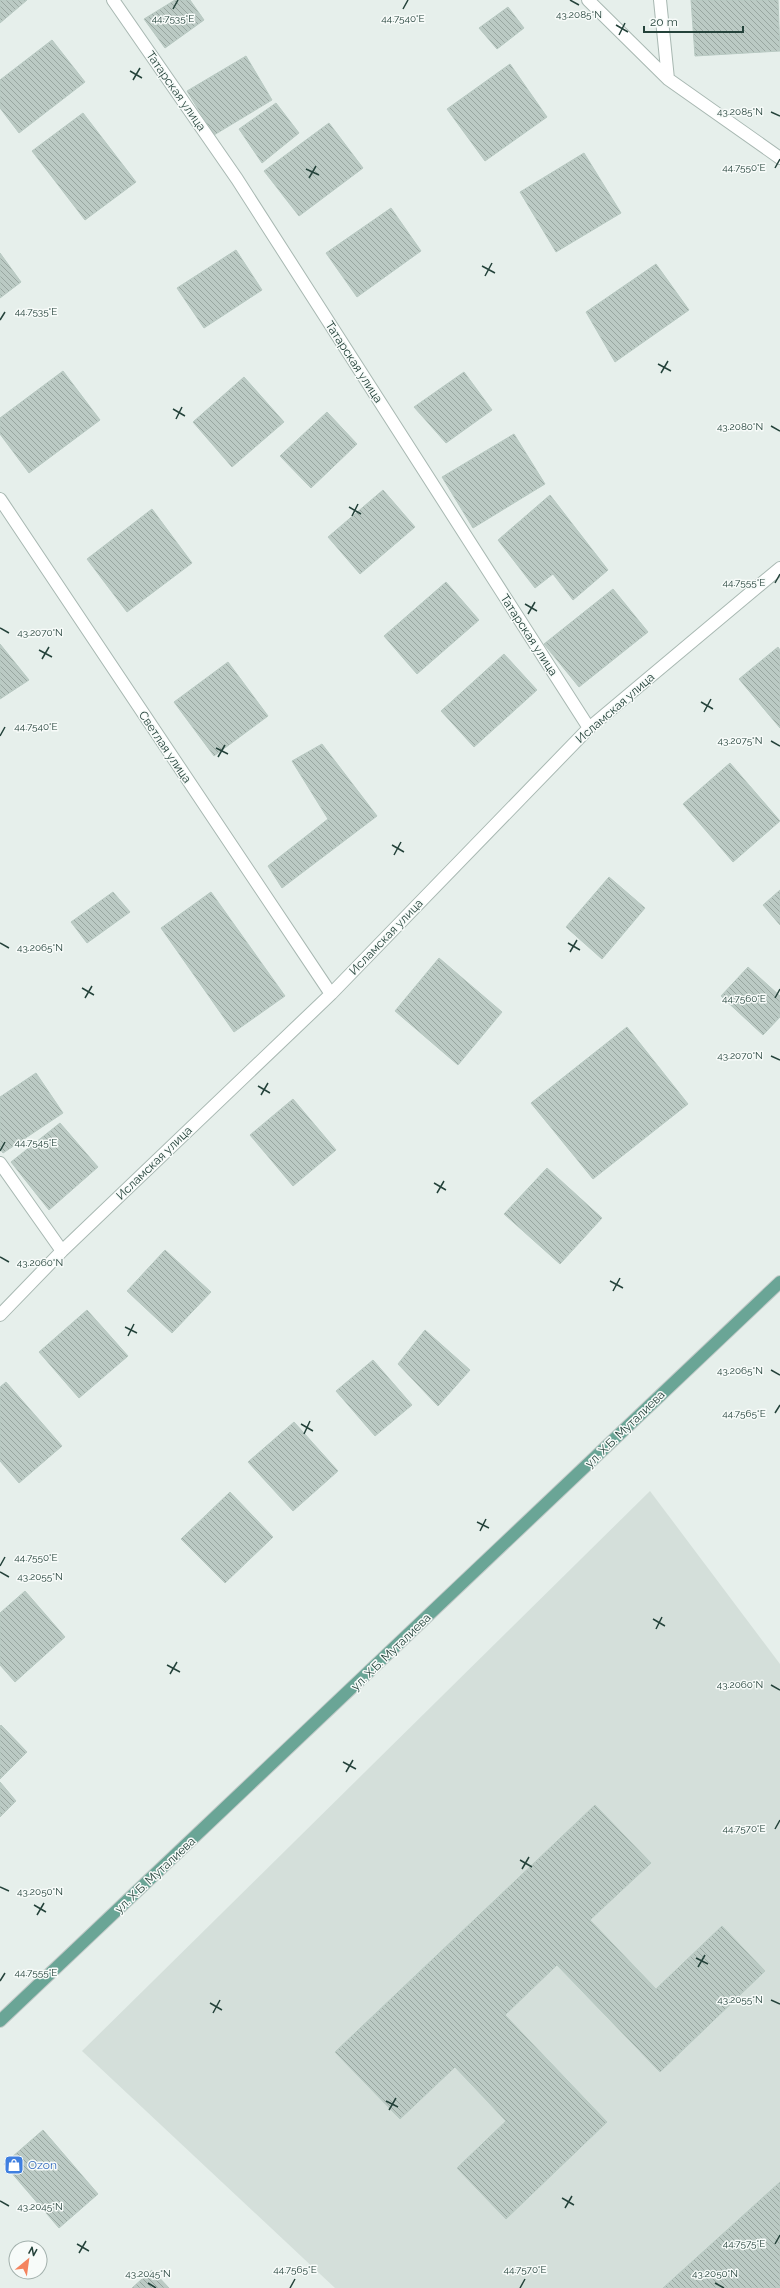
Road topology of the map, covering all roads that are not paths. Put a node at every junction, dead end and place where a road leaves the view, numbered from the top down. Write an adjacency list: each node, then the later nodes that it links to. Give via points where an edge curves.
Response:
1 (113, 0): 8 (street, Татарская улица, via 237,179)
2 (588, 0): 4 (street)
3 (660, 0): 4 (street)
4 (668, 79): 5 (street)
5 (780, 158)
6 (0, 499): 9 (street, Светлая улица)
7 (780, 568): 8 (street, Исламская улица)
8 (589, 728): 9 (street, Исламская улица)
9 (331, 994): 11 (street, Исламская улица)
10 (0, 1163): 11 (street)
11 (62, 1251): 13 (street, Исламская улица)
12 (780, 1282): 14 (main road, ул. Х.Б. Муталиева)
13 (0, 1314)
14 (0, 2022)

